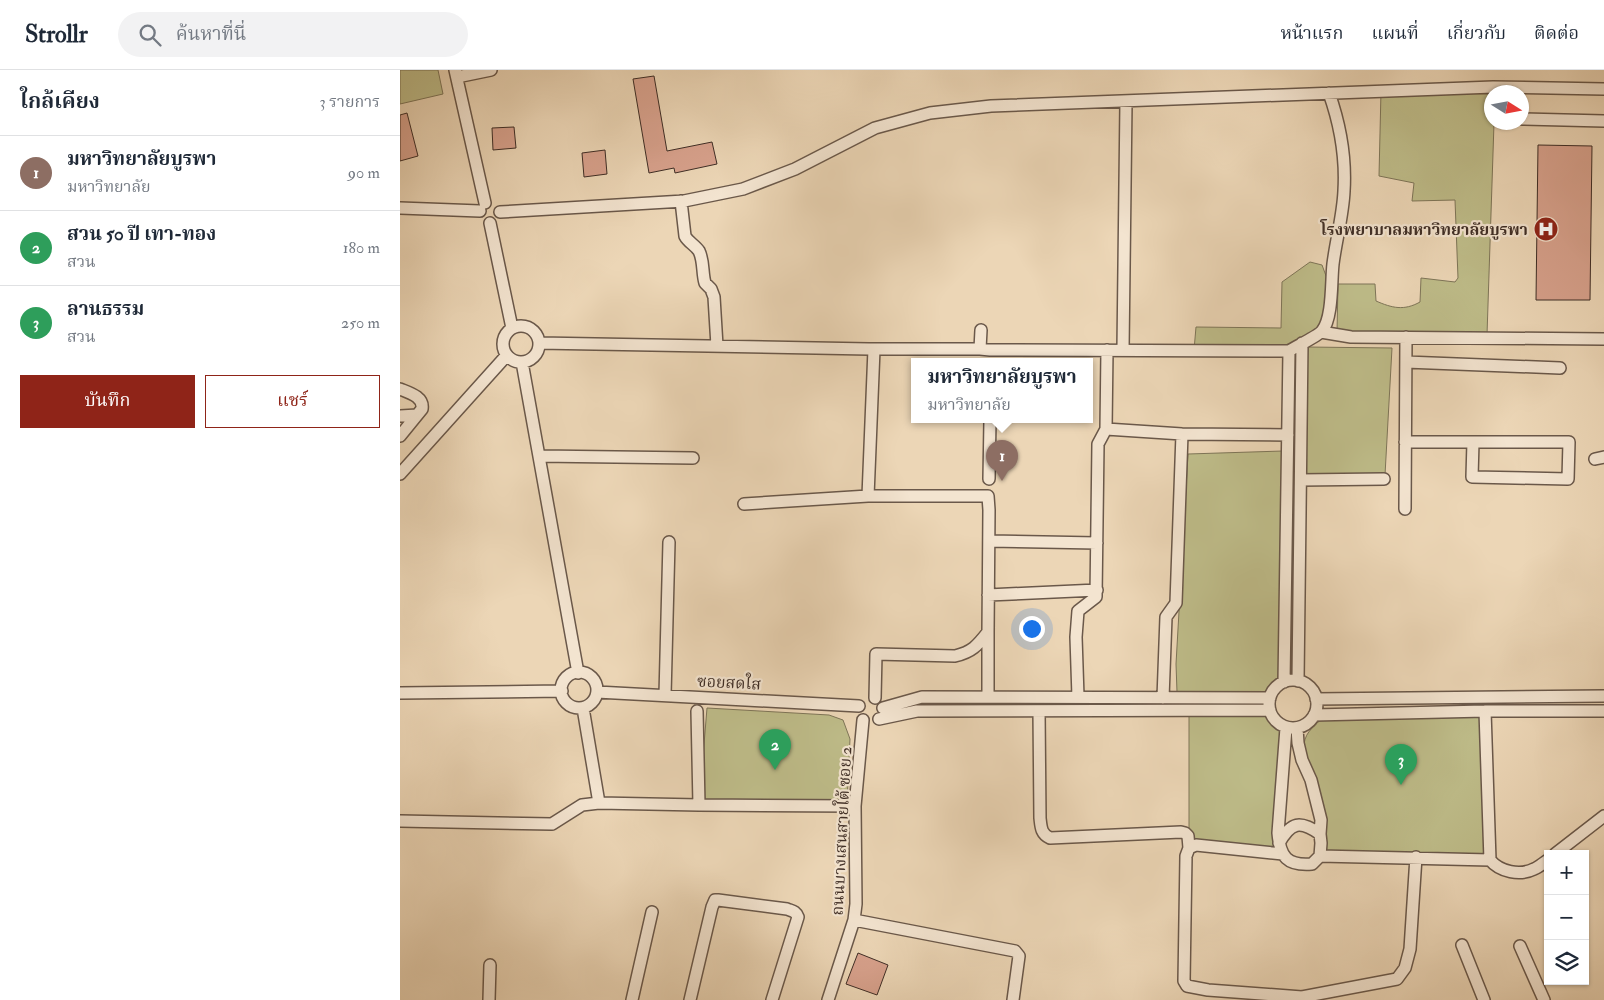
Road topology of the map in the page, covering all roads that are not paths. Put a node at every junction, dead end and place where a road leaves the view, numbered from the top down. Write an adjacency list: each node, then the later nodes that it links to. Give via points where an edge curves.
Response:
1 (491, 70): 2 (street)
2 (456, 74): 9 (street)
3 (1604, 90): 4 (street, via 1494,87)
4 (1329, 93): 5 (street); 15 (street, via 1341,137 1344,191 1332,292)
5 (1126, 102): 8 (street, via 991,106 930,113 875,128 795,168 743,189); 23 (street)
6 (1529, 119): 7 (street)
7 (1604, 121)
8 (681, 201): 11 (street); 20 (street, via 685,236 698,250 705,283 714,297)
9 (483, 207): 10 (street); 11 (street, via 493,202); 12 (street, via 480,215)
10 (400, 208)
11 (500, 212): 12 (street, via 497,220)
12 (490, 222): 13 (street)
13 (512, 328): 18 (street, via 528,327 534,331); 26 (street, via 503,340)
14 (981, 330): 25 (street)
15 (1322, 332): 16 (street, via 1351,337); 19 (street)
16 (1406, 337): 17 (street); 28 (street)
17 (1604, 339)
18 (539, 343): 20 (street); 27 (street, via 532,358)
19 (1302, 343): 24 (street); 45 (street)
20 (717, 346): 21 (street)
21 (874, 349): 25 (street); 46 (street)
22 (1107, 350): 23 (street); 25 (street); 34 (street)
23 (1123, 350): 24 (street)
24 (1289, 351): 36 (street)
25 (987, 354)
26 (507, 355): 27 (street); 42 (street)
27 (522, 362): 40 (street)
28 (1406, 362): 29 (street); 38 (street)
29 (1560, 368)
30 (400, 389): 31 (street, via 421,400 422,409)
31 (417, 415): 32 (street); 37 (street)
32 (400, 416)
33 (990, 423): 43 (street)
34 (1106, 429): 35 (street); 51 (street, via 1098,444)
35 (1182, 434): 36 (street); 66 (street, via 1176,603 1166,617)
36 (1288, 435): 57 (street)
37 (400, 436)
38 (1405, 442): 39 (street); 48 (street)
39 (1473, 442): 39 (street, via 1472,478 1568,479 1569,442)
40 (539, 456): 41 (street); 55 (street)
41 (693, 458)
42 (400, 474)
43 (990, 479)
44 (1384, 479): 45 (street)
45 (1301, 480): 56 (street)
46 (868, 496): 47 (street); 49 (street, via 988,496)
47 (744, 504)
48 (1405, 509)
49 (989, 541): 51 (street); 53 (street)
50 (669, 542): 61 (street)
51 (1097, 543): 52 (street)
52 (1096, 590): 53 (street); 64 (street, via 1096,597 1078,611)
53 (988, 594): 54 (street)
54 (988, 632): 62 (street); 65 (street, via 976,647 955,656 876,654)
55 (578, 672): 58 (street, via 567,678); 59 (street, via 594,680)
56 (1298, 681): 57 (street); 68 (street, via 1310,688)
57 (1284, 682): 67 (street, via 1277,686)
58 (562, 691): 60 (street); 70 (street, via 566,702)
59 (597, 692): 61 (street, ซอยสดใส); 70 (street, via 591,704)
60 (400, 693)
61 (665, 695): 69 (street, ซอยสดใส)
62 (988, 696): 64 (street); 71 (street, via 922,697)
63 (1604, 696): 68 (street)
64 (1078, 697): 66 (street)
65 (875, 698): 69 (street, ซอยสดใส, via 863,700); 71 (street)
66 (1163, 698): 67 (street)
67 (1270, 698): 72 (street)
68 (1316, 699): 77 (street)
69 (859, 706): 79 (street, via 859,714)
70 (583, 708): 81 (street)
71 (883, 708): 78 (street)
72 (1270, 710): 74 (street); 80 (street, via 1275,721)
73 (697, 711): 82 (street)
74 (1040, 711): 78 (street, via 917,711); 87 (street, via 1040,818 1046,836 1181,832 1188,836)
75 (1485, 711): 76 (street); 77 (street); 92 (street)
76 (1604, 711)
77 (1314, 715): 80 (street, via 1310,721)
78 (879, 719): 79 (street, via 872,722)
79 (864, 720): 83 (street, ถนนบางเสนสายใต้ ซอย 2)
80 (1292, 728): 86 (street, via 1311,780 1321,820); 88 (street, via 1280,793 1278,832)
81 (599, 803): 82 (street); 85 (street, via 582,805 552,824)
82 (699, 805): 83 (street)
83 (856, 806): 95 (street, ถนนบางเสนสายใต้ ซอย 2)
84 (1604, 816): 89 (street)
85 (400, 820)
86 (1320, 834): 88 (street, via 1299,824 1285,832); 90 (street)
87 (1190, 848): 88 (street, via 1196,845); 91 (street, via 1186,856 1184,981 1187,986 1302,997 1397,979 1405,968 1410,949)
88 (1281, 849): 90 (street, via 1289,860 1298,865 1312,864)
89 (1561, 850)
90 (1320, 856): 91 (street)
91 (1416, 857): 92 (street)
92 (1490, 860): 93 (street, via 1502,869 1524,873)
93 (1544, 863)
94 (652, 912): 100 (street)
95 (854, 920): 103 (street, ถนนบางเสนสายใต้ ซอย 2); 104 (street, via 1015,951 1019,956)
96 (1462, 945): 105 (street)
97 (1520, 946): 106 (street)
98 (490, 964): 99 (street)
99 (489, 1000)
100 (632, 1000)
101 (690, 1000): 102 (street, via 712,907 718,900 797,913)
102 (772, 1000)
103 (828, 1000)
104 (1013, 1000)
105 (1484, 1000)
106 (1544, 1000)

